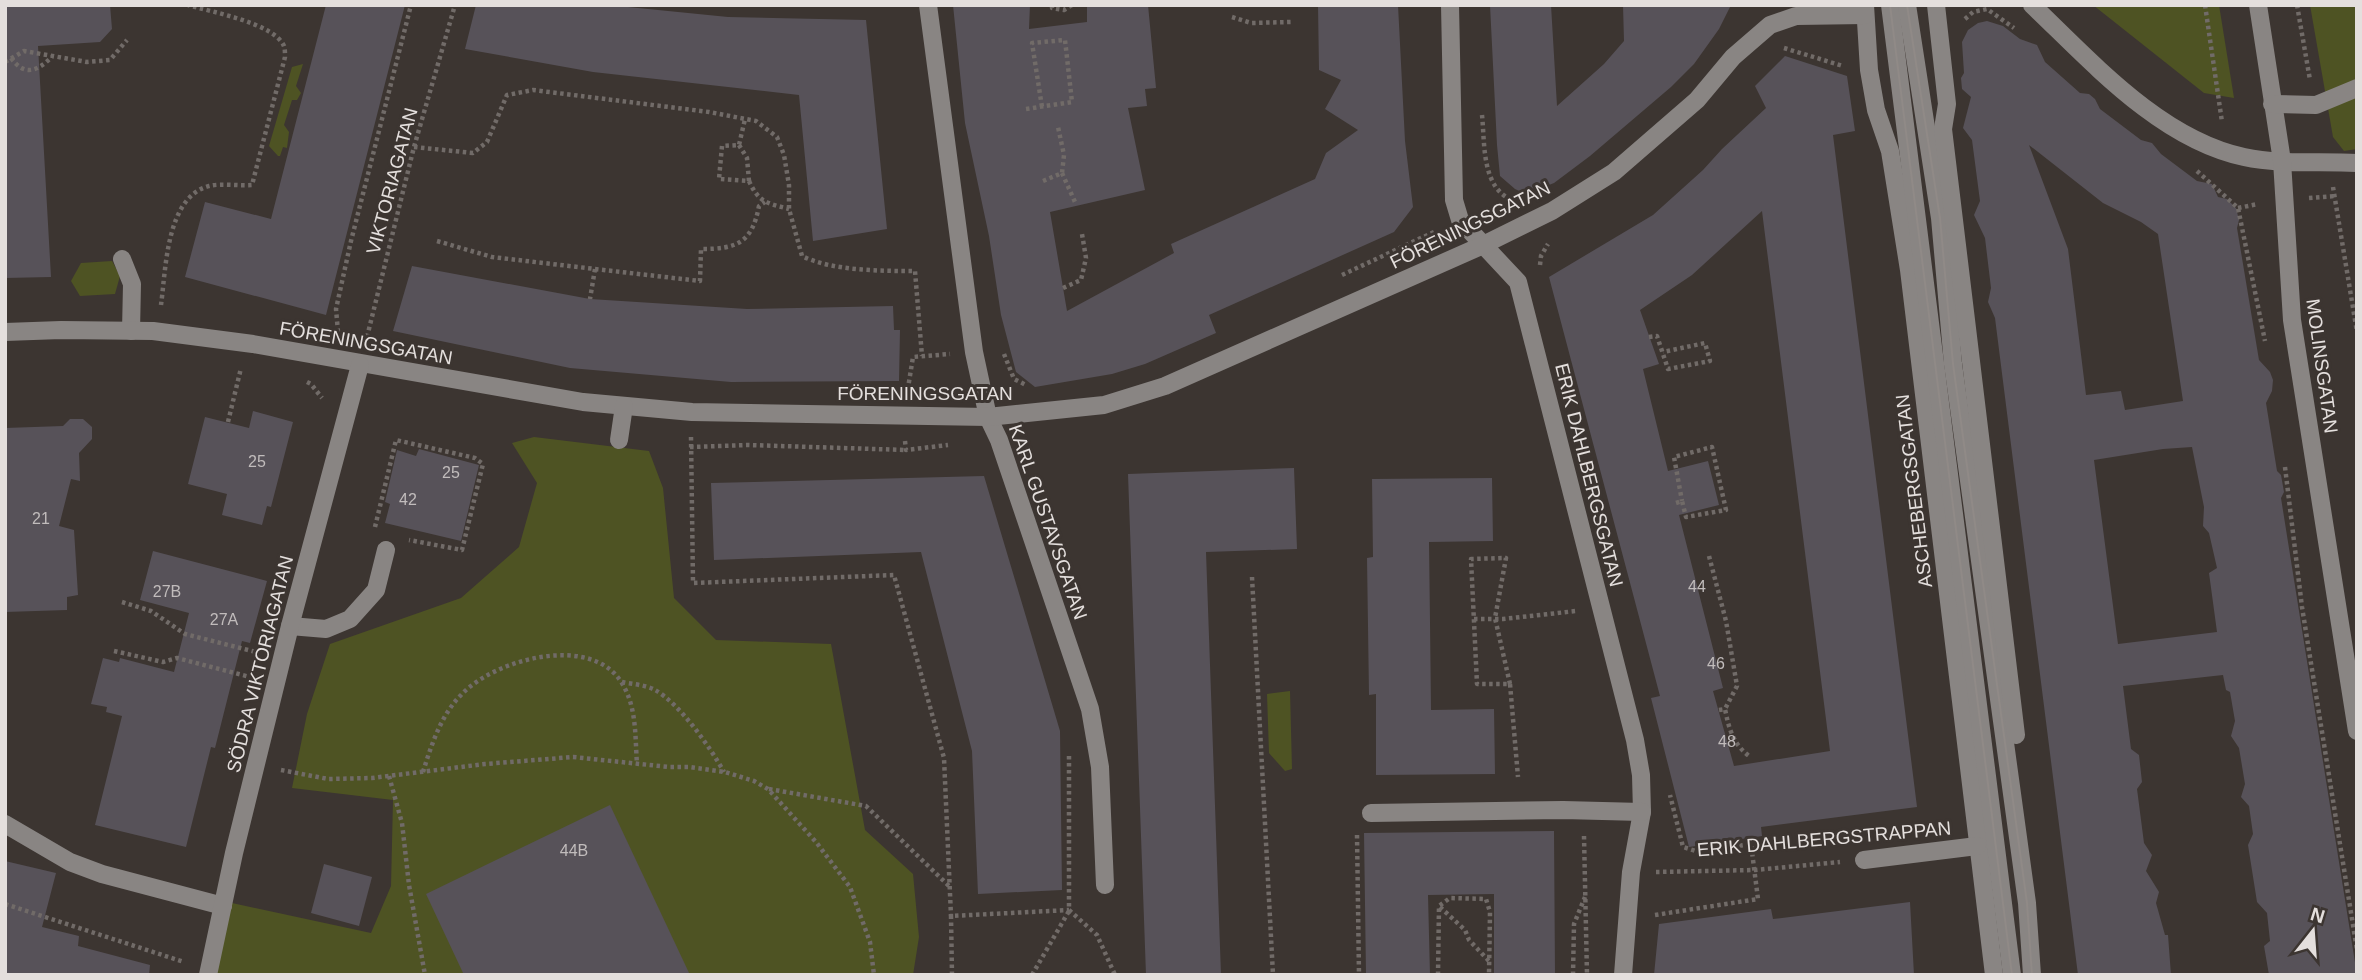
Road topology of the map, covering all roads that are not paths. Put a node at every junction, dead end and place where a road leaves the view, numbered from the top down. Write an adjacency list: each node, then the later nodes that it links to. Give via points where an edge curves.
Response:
1 (928, 5): 19 (street, KARL GUSTAVSGATAN, via 974,352)
2 (1450, 5): 13 (street, ERIK DAHLBERGSGATAN, via 1454,188 1460,220)
3 (1890, 5): 34 (street)
4 (1907, 5): 35 (street, via 1940,218 1952,363 2027,903)
5 (1936, 5): 36 (street, via 1947,104 1943,129)
6 (2032, 5): 11 (street, via 2111,80 2168,125 2244,157)
7 (2258, 5): 10 (street, MOLINSGATAN)
8 (1865, 10): 13 (street, FÖRENINGSGATAN, via 1796,16 1770,25 1696,100 1614,172 1552,211); 27 (street, ASCHEBERGSGATAN, via 1869,70 1890,151 1909,270)
9 (2357, 89): 10 (street, via 2316,105)
10 (2272, 104): 11 (street, MOLINSGATAN)
11 (2282, 161): 12 (street); 23 (street, MOLINSGATAN, via 2292,320)
12 (2357, 163)
13 (1481, 246): 19 (street, FÖRENINGSGATAN, via 1165,386 1104,405); 24 (street, ERIK DAHLBERGSGATAN, via 1518,282 1635,740)
14 (122, 259): 15 (street, via 132,284)
15 (131, 331): 16 (street, FÖRENINGSGATAN); 17 (street, FÖRENINGSGATAN, via 253,344)
16 (5, 332)
17 (360, 365): 18 (street, FÖRENINGSGATAN); 22 (street, SÖDRA VIKTORIAGATAN)
18 (624, 406): 19 (street, FÖRENINGSGATAN, via 692,412); 20 (street)
19 (988, 417): 29 (street, KARL GUSTAVSGATAN, via 1090,709 1100,766)
20 (619, 440)
21 (386, 550): 22 (street, via 376,590 350,619 326,629)
22 (290, 626): 30 (street, SÖDRA VIKTORIAGATAN)
23 (2357, 731)
24 (1642, 812): 25 (street); 32 (street, ERIK DAHLBERGSGATAN, via 1631,873)
25 (1371, 813)
26 (5, 824): 30 (street, via 71,862 102,874)
27 (1977, 846): 28 (street, ERIK DAHLBERGSTRAPPAN); 33 (street, ASCHEBERGSGATAN)
28 (1864, 860)
29 (1105, 885)
30 (223, 906): 31 (street, SÖDRA VIKTORIAGATAN)
31 (208, 975)
32 (1623, 975)
33 (1994, 975)
34 (2012, 975)
35 (2032, 975)
36 (2044, 975)

